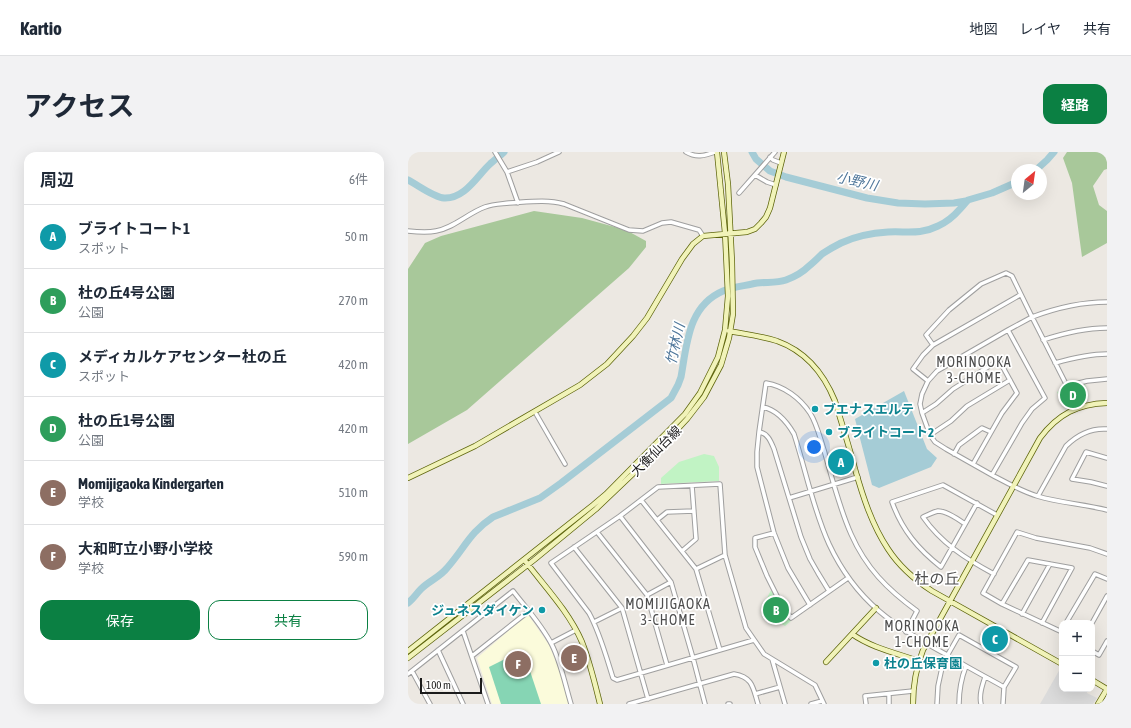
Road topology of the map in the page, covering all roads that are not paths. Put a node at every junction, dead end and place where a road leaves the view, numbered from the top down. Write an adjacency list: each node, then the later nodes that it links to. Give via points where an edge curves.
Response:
1 (495, 152): 10 (street)
2 (558, 152): 10 (street)
3 (686, 152): 4 (street, via 697,156)
4 (716, 152): 16 (street, 大衡仙台線)
5 (724, 152): 16 (street, 大衡仙台線, via 728,184)
6 (775, 152): 8 (street)
7 (784, 152): 9 (street)
8 (769, 159): 9 (street); 11 (street)
9 (781, 165): 12 (street)
10 (507, 172): 14 (street)
11 (756, 173): 12 (street, via 767,182); 13 (street)
12 (776, 183): 16 (street, via 770,208 761,223 755,229 746,232)
13 (738, 193)
14 (518, 202): 15 (street, via 486,206 438,231); 17 (street, via 558,202 634,230 644,231 668,222 676,223 698,230)
15 (408, 231)
16 (727, 233): 17 (street); 19 (street, 大衡仙台線)
17 (703, 236): 35 (street, via 692,244 647,318 619,352 580,385)
18 (1020, 295): 21 (street); 27 (street); 27 (street, via 1012,276 1006,273 982,284 949,310 926,335)
19 (731, 296): 23 (street, 大衡仙台線); 25 (street, 大衡仙台線, via 733,314)
20 (1107, 302): 21 (street, via 1063,307)
21 (1032, 317): 24 (street); 26 (street)
22 (1107, 328): 26 (street, via 1090,328)
23 (725, 330): 25 (street); 70 (street, 大衡仙台線, via 712,371 685,414 602,498)
24 (1008, 330): 32 (street, via 937,372); 45 (street, via 1045,398 1032,409 1022,423)
25 (730, 332): 46 (street, via 777,341 796,351 814,366 826,381 835,401); 72 (street, 大衡仙台線, via 716,375 688,419 596,509)
26 (1043, 340): 29 (street)
27 (933, 346): 32 (street, via 913,369)
28 (1107, 354): 29 (street, via 1093,354)
29 (1055, 362): 30 (street, via 1068,386)
30 (1107, 379)
31 (1010, 380): 36 (street, via 1000,360 953,389); 39 (street, via 1017,393); 40 (street, via 967,406)
32 (928, 381): 36 (street, via 920,404)
33 (1107, 403): 51 (street, via 1090,404 1075,409 1054,422 1040,438)
34 (763, 407): 38 (street); 48 (street, via 766,383 773,384 798,398 815,422); 52 (street, via 775,412 789,425)
35 (535, 412): 43 (street); 47 (street, via 475,446)
36 (922, 413): 40 (street)
37 (1107, 429): 53 (street, via 1094,430 1071,441)
38 (759, 432): 54 (street, via 770,440); 64 (street, via 757,467)
39 (991, 432): 41 (street, via 982,428 959,445); 44 (street)
40 (930, 435): 41 (street, via 935,442)
41 (954, 454): 44 (street)
42 (1107, 458): 50 (street, via 1086,452 1072,479)
43 (565, 464)
44 (973, 464): 45 (street)
45 (992, 475): 51 (street)
46 (858, 477): 48 (street); 82 (street, via 868,509 888,550 914,578)
47 (408, 478)
48 (834, 484): 52 (street); 96 (street, via 850,533 864,558 896,596 916,611)
49 (692, 486): 55 (street, via 658,487); 58 (street); 69 (street, via 720,484)
50 (1107, 486)
51 (1013, 487): 53 (street); 59 (street)
52 (811, 491): 54 (street); 76 (street, via 822,528)
53 (1038, 496): 57 (street)
54 (789, 498): 79 (street, via 810,559)
55 (641, 500): 60 (street); 61 (street)
56 (977, 503): 59 (street); 62 (street); 66 (street, via 943,484 892,502 909,536 941,567)
57 (1107, 510)
58 (694, 511): 61 (street, via 667,512); 67 (street, via 696,539)
59 (997, 515): 71 (street)
60 (620, 516): 63 (street); 78 (street)
61 (657, 520): 67 (street)
62 (965, 524): 66 (street); 66 (street, via 939,511 923,517 939,538)
63 (597, 532): 65 (street); 80 (street)
64 (774, 532): 84 (street, via 788,568); 84 (street, via 755,538 755,547 770,582 791,618)
65 (574, 547): 85 (street); 91 (street, via 551,563)
66 (952, 548): 71 (street)
67 (682, 551): 74 (street)
68 (1107, 554): 75 (street, via 1017,532)
69 (725, 555): 74 (street); 98 (street, via 746,628)
70 (524, 560): 72 (street); 104 (street, 大衡仙台線)
71 (971, 562): 75 (street); 82 (street)
72 (528, 564): 93 (street); 108 (street, 大衡仙台線)
73 (1050, 564): 83 (street, via 1028,560); 88 (street); 92 (street, via 1072,568)
74 (696, 569): 103 (street)
75 (994, 574): 83 (street, via 983,593)
76 (848, 578): 79 (street); 86 (street)
77 (1107, 579): 89 (street, via 1095,574)
78 (671, 582): 80 (street); 109 (street)
79 (830, 591): 84 (street)
80 (647, 594): 114 (street)
81 (1107, 596): 90 (street)
82 (949, 601): 101 (street); 113 (street)
83 (1002, 604): 88 (street)
84 (810, 605)
85 (622, 608): 91 (street); 117 (street)
86 (876, 608): 96 (street); 97 (street)
87 (529, 611): 94 (street, via 513,591); 100 (street); 106 (street)
88 (1022, 614): 92 (street)
89 (1068, 620)
90 (1094, 620)
91 (594, 622): 117 (street, via 613,678 617,680)
92 (1042, 623): 95 (street)
93 (576, 630): 100 (street); 134 (street, via 586,654)
94 (463, 631): 102 (street); 106 (street)
95 (1059, 631)
96 (906, 632): 101 (street)
97 (852, 634): 111 (street, via 878,648); 112 (street)
98 (754, 640): 103 (street); 110 (street, via 764,654)
99 (1107, 641): 105 (street, via 1099,656)
100 (551, 643): 133 (street)
101 (926, 644): 107 (street); 111 (street)
102 (438, 650): 116 (street); 131 (street)
103 (720, 650): 109 (street)
104 (408, 651)
105 (1095, 653)
106 (472, 656): 132 (street)
107 (947, 656): 115 (street); 123 (street, via 959,635 1016,667); 143 (street, via 938,686)
108 (408, 658)
109 (693, 658): 114 (street); 121 (street)
110 (772, 659): 122 (street); 129 (street, via 815,685)
111 (919, 661): 125 (street)
112 (826, 662)
113 (1059, 662)
114 (667, 665): 117 (street)
115 (966, 666): 119 (street); 144 (street, via 962,676)
116 (412, 671): 118 (street); 130 (street)
117 (640, 673): 128 (street)
118 (408, 674)
119 (986, 677): 123 (street); 145 (street, via 981,688)
120 (1095, 682): 124 (street)
121 (700, 684): 126 (street, via 727,675 739,674 750,681); 128 (street); 136 (street)
122 (780, 687): 126 (street); 138 (street)
123 (1004, 688): 146 (street)
124 (1107, 689): 147 (street)
125 (913, 691): 127 (street); 142 (street)
126 (755, 694): 137 (street)
127 (889, 694): 140 (street, via 865,696); 141 (street)
128 (648, 699): 135 (street)
129 (823, 702): 139 (street)
130 (430, 704)
131 (463, 704)
132 (488, 704)
133 (571, 704)
134 (600, 704)
135 (629, 704)
136 (705, 704)
137 (758, 704)
138 (784, 704)
139 (811, 704)
140 (866, 704)
141 (889, 704)
142 (913, 704)
143 (937, 704)
144 (959, 704)
145 (981, 704)
146 (1003, 704)
147 (1098, 704)

